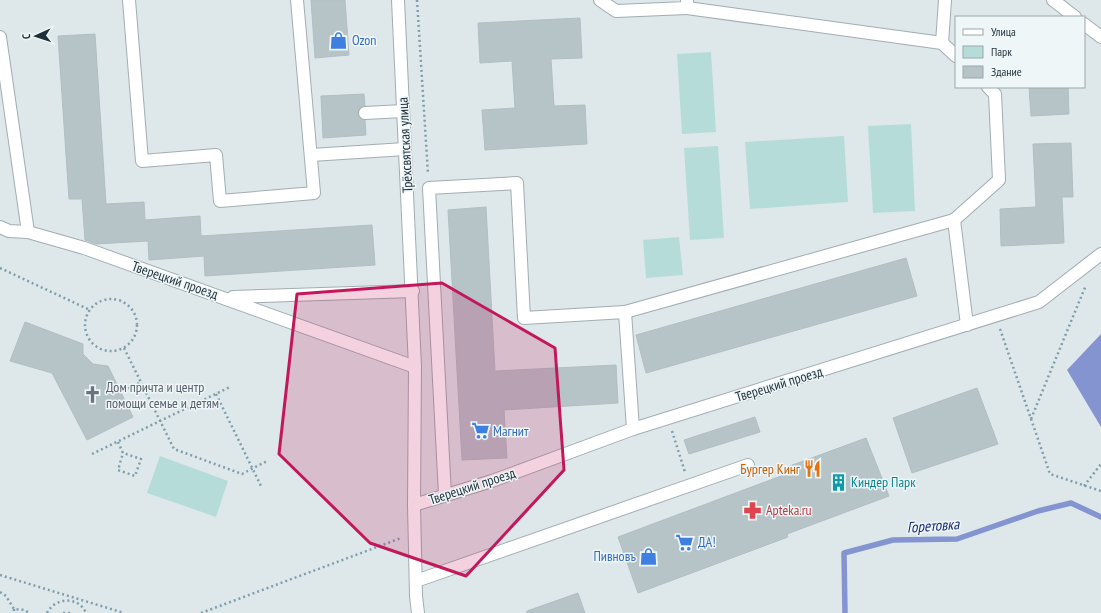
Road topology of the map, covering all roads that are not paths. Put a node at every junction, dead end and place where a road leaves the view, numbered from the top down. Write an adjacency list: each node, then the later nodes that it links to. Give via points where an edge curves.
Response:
1 (129, 0): 18 (lane, via 142,161 216,155 220,201 314,193)
2 (297, 0): 18 (lane)
3 (398, 0): 15 (lane, Трёхсвятская улица)
4 (600, 0): 7 (lane, via 616,10)
5 (945, 0): 12 (lane)
6 (1053, 0): 8 (lane)
7 (687, 4): 12 (lane)
8 (1074, 16)
9 (1085, 25): 11 (lane)
10 (0, 37): 21 (lane)
11 (1101, 37)
12 (942, 43): 13 (lane)
13 (955, 55)
14 (989, 88): 19 (lane, via 995,94 999,180)
15 (403, 111): 16 (lane); 17 (lane, Трёхсвятская улица)
16 (365, 113)
17 (405, 149): 18 (lane); 23 (lane, Трёхсвятская улица)
18 (311, 156)
19 (954, 220): 25 (lane); 26 (lane)
20 (0, 227): 21 (lane, Тверецкий проезд, via 9,231)
21 (28, 232): 24 (lane, Тверецкий проезд, via 84,248)
22 (1101, 254): 26 (lane, Тверецкий проезд, via 1039,302)
23 (413, 291): 24 (lane, Тверецкий проезд); 27 (lane, Тверецкий проезд)
24 (226, 298): 27 (lane)
25 (625, 312): 28 (lane); 30 (lane, via 524,318 517,183 428,188)
26 (967, 324): 28 (lane, Тверецкий проезд)
27 (415, 367): 31 (lane, Тверецкий проезд)
28 (634, 429): 30 (lane, Тверецкий проезд, via 492,481)
29 (748, 465): 32 (lane)
30 (445, 495): 31 (lane, Тверецкий проезд)
31 (414, 505): 32 (lane)
32 (416, 581): 33 (lane)
33 (418, 613)

